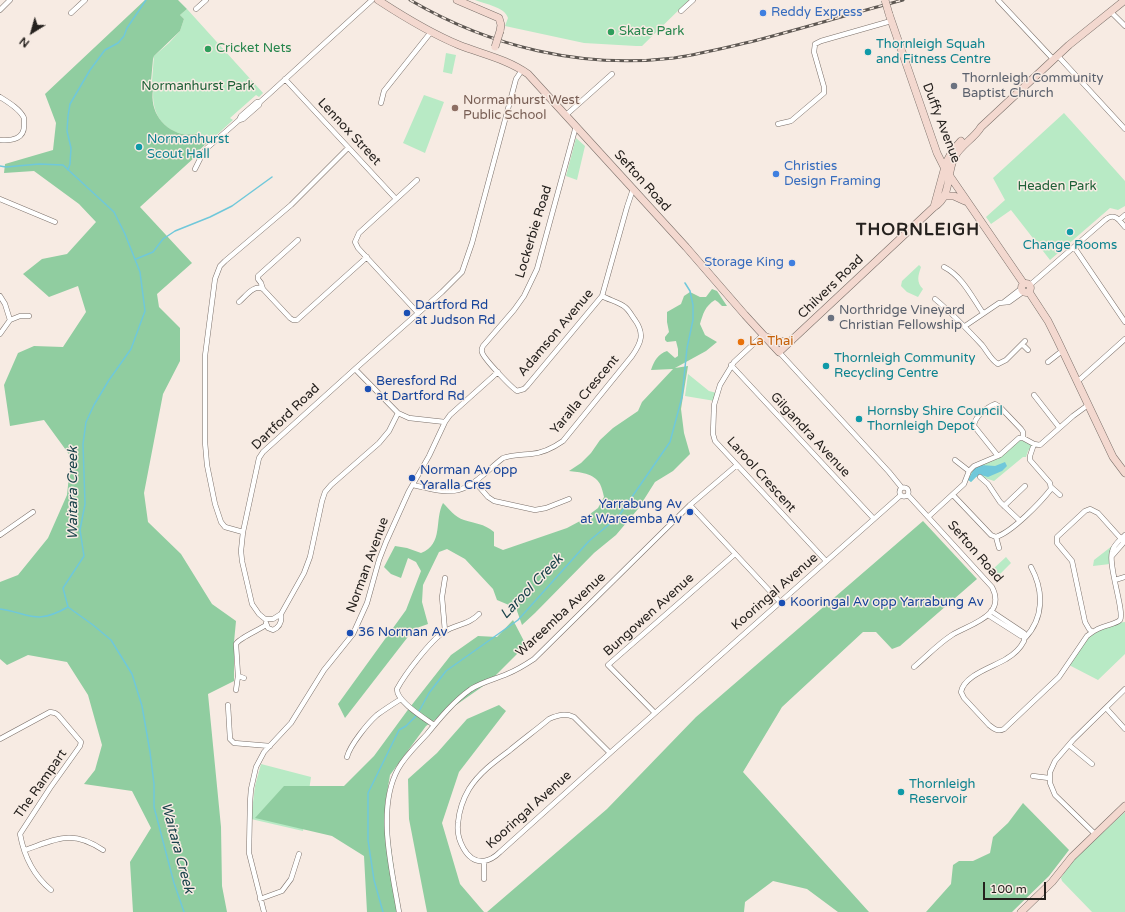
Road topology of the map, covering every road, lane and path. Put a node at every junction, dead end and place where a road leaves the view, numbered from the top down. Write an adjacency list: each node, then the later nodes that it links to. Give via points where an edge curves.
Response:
1 (10, 0): 12 (street)
2 (85, 0): 15 (street)
3 (206, 0): 11 (street)
4 (372, 0): 23 (street)
5 (378, 0): 18 (main road, Sefton Road)
6 (457, 0): 19 (main road, bridge, via 498,17 500,31)
7 (693, 0): 13 (street)
8 (885, 0): 16 (main road, Duffy Avenue, bridge)
9 (998, 0): 20 (street)
10 (1125, 0): 14 (main road)
11 (196, 9)
12 (0, 10)
13 (681, 11)
14 (1110, 11): 17 (street); 20 (main road)
15 (71, 14)
16 (890, 17): 27 (street, via 815,44 814,52 824,93 792,121); 35 (main road, Duffy Avenue)
17 (1125, 26)
18 (431, 32): 19 (main road, Sefton Road); 25 (street, via 384,91)
19 (491, 57): 21 (main road, Sefton Road)
20 (1056, 58): 29 (main road); 30 (street)
21 (522, 70): 26 (main road, Sefton Road); 59 (street, Dartford Road, via 516,79 465,267 455,280)
22 (612, 74): 26 (street)
23 (285, 79): 32 (street, Lennox Street); 34 (street, via 259,105 207,148)
24 (0, 97): 31 (street, via 18,110 24,118 25,130 22,136 14,140)
25 (381, 103)
26 (566, 115): 28 (main road, Sefton Road)
27 (778, 124)
28 (576, 126): 39 (main road, Sefton Road); 75 (street, Lockerbie Road, via 537,269 524,296 481,350)
29 (980, 127): 33 (main road); 35 (main road, via 955,147)
30 (1125, 128)
31 (0, 140)
32 (348, 148): 42 (street, Lennox Street); 106 (street, via 292,205 225,261 215,279 205,356 207,465 221,522 225,527)
33 (953, 160): 35 (main road); 36 (main road, Chilvers Road)
34 (195, 169)
35 (945, 169): 36 (main road, Duffy Avenue); 38 (main road)
36 (950, 177): 38 (main road); 40 (main road, Chilvers Road); 43 (main road, Duffy Avenue)
37 (417, 180): 42 (street)
38 (940, 187): 44 (main road)
39 (633, 189): 56 (street, Adamson Avenue); 66 (main road, Sefton Road)
40 (944, 196): 43 (main road, via 954,196); 44 (main road, Chilvers Road)
41 (0, 199): 47 (street)
42 (396, 200): 51 (street, via 358,233 355,242)
43 (967, 202): 53 (main road, Duffy Avenue)
44 (934, 207): 68 (main road, Chilvers Road)
45 (1125, 215): 46 (street)
46 (1118, 220): 48 (street); 50 (street, via 1114,217 1108,218)
47 (55, 222)
48 (1125, 227)
49 (298, 240): 54 (street, via 258,276)
50 (1074, 247): 53 (street); 63 (street)
51 (367, 257): 54 (street, via 297,320 290,318); 59 (street)
52 (944, 268): 60 (street, via 961,281)
53 (1025, 288): 60 (street, via 1009,302 999,303); 70 (main road, Duffy Avenue, via 1048,321)
54 (263, 289): 58 (street, via 255,287)
55 (0, 296): 62 (street)
56 (602, 296): 75 (street, Adamson Avenue, via 524,389 517,391); 90 (street, Yaralla Crescent, via 625,308 640,327 641,336 637,349 563,441 540,452 503,458)
57 (935, 299): 64 (street)
58 (239, 302)
59 (418, 313): 74 (street, Dartford Road)
60 (983, 313): 64 (street)
61 (29, 316): 62 (street)
62 (10, 320): 65 (street)
63 (1125, 322)
64 (965, 326): 69 (street, via 998,364 1006,360 1023,343)
65 (0, 334)
66 (763, 335): 68 (main road, via 775,341); 71 (main road, Sefton Road); 73 (street, Larool Crescent)
67 (1125, 339): 76 (street)
68 (791, 341): 71 (main road, Chilvers Road)
69 (1028, 350)
70 (1062, 351): 72 (street); 76 (main road, Duffy Avenue)
71 (779, 352): 94 (street, Sefton Road)
72 (1048, 362)
73 (731, 365): 86 (street, Larool Crescent, via 715,401 714,434 715,441); 104 (street, Gilgandra Avenue)
74 (355, 369): 79 (street); 106 (street, Dartford Road, via 263,452 259,458)
75 (498, 372): 80 (street, Norman Avenue)
76 (1077, 382): 78 (main road, Duffy Avenue)
77 (1034, 395): 81 (street)
78 (1088, 405): 81 (street); 88 (main road, Duffy Avenue, via 1113,457)
79 (398, 414): 80 (street, via 409,418); 119 (street, via 379,443 325,492 310,557)
80 (445, 422): 91 (street, Norman Avenue)
81 (1059, 427): 83 (street, via 1042,444)
82 (1023, 438): 83 (street); 84 (street, via 1016,440); 84 (street, via 1021,429 1000,406 995,404 989,407 976,420 974,426)
83 (1034, 444): 93 (street, via 1030,460)
84 (998, 456): 87 (street, via 976,465)
85 (955, 460): 87 (street)
86 (736, 464): 100 (street, Wareemba Avenue); 112 (street, Larool Crescent)
87 (969, 471): 97 (street, via 964,484)
88 (1125, 473)
89 (980, 477): 101 (street, via 990,483)
90 (475, 482): 91 (street, Yaralla Crescent, via 456,491 438,491); 99 (street, via 494,502 535,510)
91 (413, 485): 140 (street, Norman Avenue, via 379,560 367,603 353,634 324,670 283,734)
92 (1024, 486): 101 (street)
93 (1051, 487): 98 (street); 105 (street)
94 (902, 488): 95 (street); 96 (street, via 908,490)
95 (901, 495): 96 (street); 104 (street, Kooringal Avenue)
96 (908, 495): 103 (street, Sefton Road)
97 (953, 495): 103 (street); 108 (street, via 982,527)
98 (1060, 495)
99 (569, 499)
100 (690, 505): 111 (street); 136 (street, Wareemba Avenue, via 534,659 521,668 471,689)
101 (1004, 506): 105 (street)
102 (33, 512): 107 (street)
103 (928, 517): 118 (street, Sefton Road, via 992,587 996,596)
104 (874, 519): 112 (street, Kooringal Avenue)
105 (1020, 521): 108 (street)
106 (243, 532): 121 (street, Dartford Road, via 242,561 252,604)
107 (0, 535)
108 (996, 537): 110 (street)
109 (1124, 539): 116 (street, via 1113,549); 125 (street, via 1098,513 1090,509 1057,537 1057,543 1072,561 1085,622)
110 (999, 548)
111 (735, 554): 117 (street); 135 (street, Bungowen Avenue, via 608,665)
112 (826, 561): 117 (street, Kooringal Avenue)
113 (1031, 567): 126 (street, via 1038,581 1040,604 1035,624 1031,632)
114 (1125, 577): 116 (street)
115 (445, 578): 124 (street, via 442,597)
116 (1115, 580): 122 (street)
117 (780, 602): 135 (street, Kooringal Avenue)
118 (990, 613): 126 (street); 127 (street, via 977,623 952,635)
119 (281, 614): 121 (street, via 273,619); 123 (street, via 277,628 273,630)
120 (479, 614): 124 (street, via 474,620)
121 (265, 619): 123 (street)
122 (1122, 621): 125 (street)
123 (266, 625): 128 (street, via 238,640)
124 (445, 631): 132 (street, via 399,685 397,692)
125 (1092, 632): 126 (street, via 1083,640 1059,678 1004,728 996,730 964,698 961,690 980,672 1012,655 1022,645)
126 (1024, 637)
127 (914, 667)
128 (238, 676): 129 (street); 131 (street)
129 (244, 678)
130 (1125, 689): 134 (street)
131 (236, 690)
132 (401, 699): 136 (street); 142 (street, via 370,722 348,750)
133 (228, 705): 140 (street, via 230,739 234,743)
134 (1106, 708): 137 (street); 139 (street)
135 (654, 712): 141 (street, Kooringal Avenue)
136 (434, 725): 156 (street, Wareemba Avenue, via 398,769 389,798 386,826)
137 (1125, 729)
138 (0, 739): 148 (street, The Rampart, via 50,712 58,715 81,742 18,834)
139 (1069, 745): 143 (street); 145 (street, via 1053,764)
140 (270, 746): 154 (street, Norman Avenue, via 256,767 250,802 250,853)
141 (610, 753): 151 (street, Kooringal Avenue, via 493,858); 151 (street, Kooringal Avenue, via 574,717 562,715 549,719 484,770 469,790 458,824 458,836 462,847 469,856)
142 (347, 757)
143 (1092, 764)
144 (1033, 776): 145 (street)
145 (1049, 778): 147 (street, via 1055,795)
146 (1125, 806): 147 (main road)
147 (1095, 834): 157 (main road)
148 (25, 850): 149 (street, via 65,837 95,844); 153 (street, The Rampart, via 37,876)
149 (103, 850)
150 (299, 854): 154 (street, via 290,879 282,891)
151 (484, 861): 152 (street)
152 (484, 879)
153 (51, 890)
154 (260, 899): 155 (street, Norman Avenue)
155 (264, 912)
156 (399, 912)
157 (1021, 912)

